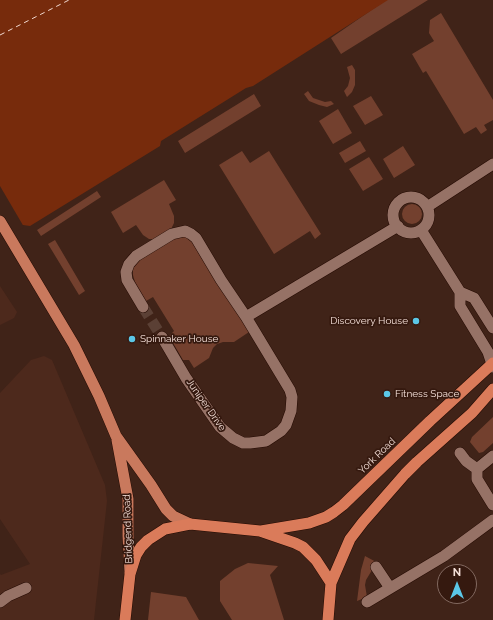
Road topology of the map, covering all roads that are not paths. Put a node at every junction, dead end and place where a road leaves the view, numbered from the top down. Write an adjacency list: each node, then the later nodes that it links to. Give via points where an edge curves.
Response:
1 (493, 164): 2 (street)
2 (427, 207): 4 (street, via 414,197 403,200 394,212); 5 (street, via 428,222)
3 (0, 221): 13 (main road, Bridgend Road, via 74,345)
4 (398, 226): 5 (street, via 411,232); 8 (street)
5 (421, 230): 6 (street)
6 (460, 292): 9 (street, via 474,298); 11 (street, via 460,306)
7 (143, 307): 8 (street, Juniper Drive, via 128,280 126,272 130,264 136,256 172,234 185,231 196,238)
8 (246, 317): 10 (street, Juniper Drive, via 292,397 286,425 266,441 243,443 226,433 186,378)
9 (493, 328)
10 (162, 337)
11 (493, 365): 20 (highway, York Road, via 334,512 309,523)
12 (493, 389): 23 (highway, via 472,414 405,474 363,522 350,539)
13 (116, 436): 19 (main road, Bridgend Road, via 166,510); 22 (main road, Bridgend Road, via 128,499)
14 (460, 453): 16 (street)
15 (493, 456): 16 (street)
16 (477, 469): 17 (street, via 477,479)
17 (493, 505)
18 (493, 520): 25 (street, via 444,556)
19 (190, 524): 20 (highway); 22 (highway, via 165,529 148,540 136,555)
20 (260, 531): 23 (highway, via 303,548 319,563)
21 (376, 567): 25 (street)
22 (130, 574): 28 (highway)
23 (331, 583): 29 (highway)
24 (26, 588): 26 (street)
25 (390, 588): 27 (street)
26 (0, 602)
27 (367, 602)
28 (125, 620)
29 (328, 620)

